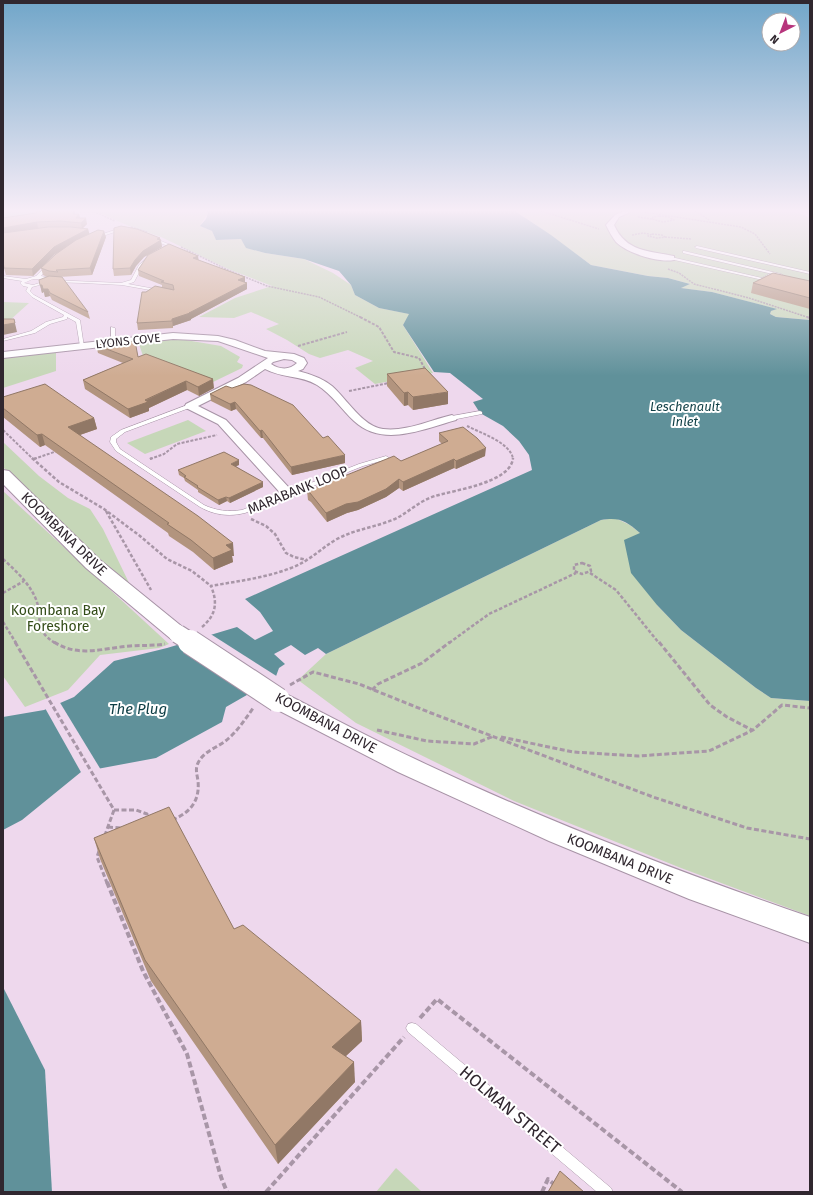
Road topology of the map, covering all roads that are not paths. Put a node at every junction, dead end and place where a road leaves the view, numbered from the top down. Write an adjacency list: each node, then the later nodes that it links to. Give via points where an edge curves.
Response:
1 (49, 265): 10 (lane)
2 (140, 265): 13 (lane, via 133,281)
3 (702, 265): 6 (lane, via 763,279)
4 (737, 265): 6 (lane)
5 (774, 265): 7 (lane)
6 (773, 273): 8 (lane)
7 (810, 273)
8 (788, 276)
9 (3, 277): 11 (lane)
10 (38, 277): 11 (lane); 12 (lane)
11 (26, 280): 14 (lane, via 22,284)
12 (49, 281): 13 (lane); 14 (lane)
13 (122, 284): 15 (lane)
14 (30, 286): 16 (lane, via 28,291 33,296)
15 (166, 292)
16 (66, 314): 18 (lane, via 65,318 48,323 37,330); 20 (lane, via 79,322)
17 (112, 328): 19 (lane)
18 (3, 340)
19 (113, 342): 20 (street, LYONS COVE); 21 (street, LYONS COVE, via 189,336 223,340)
20 (82, 346): 22 (street, LYONS COVE)
21 (251, 350): 23 (street, LYONS COVE, via 272,357); 24 (street, LYONS COVE)
22 (3, 355)
23 (283, 356): 24 (street, MARABANK LOOP); 25 (street, LYONS COVE, via 298,358)
24 (266, 364): 26 (street, LYONS COVE, via 268,368); 28 (street, MARABANK LOOP)
25 (301, 365): 26 (street, MARABANK LOOP, via 295,369); 27 (street)
26 (279, 371): 27 (street); 28 (street, MARABANK LOOP)
27 (311, 378): 31 (street, via 335,394 365,426 378,432 393,432)
28 (242, 380): 29 (street, MARABANK LOOP)
29 (190, 406): 34 (street, via 217,418 231,430); 34 (lane, MARABANK LOOP, via 129,428 113,438 114,446 207,509 224,514 244,512)
30 (480, 413): 31 (lane)
31 (452, 418)
32 (386, 458): 34 (lane, MARABANK LOOP, via 361,465)
33 (3, 475): 35 (main road, KOOMBANA DRIVE, bridge, via 93,564 174,638 274,697 407,766 558,834)
34 (288, 494)
35 (699, 891): 36 (main road, KOOMBANA DRIVE); 37 (main road, KOOMBANA DRIVE)
36 (810, 930)
37 (810, 945)
38 (412, 1028): 39 (lane, HOLMAN STREET)
39 (607, 1192)

